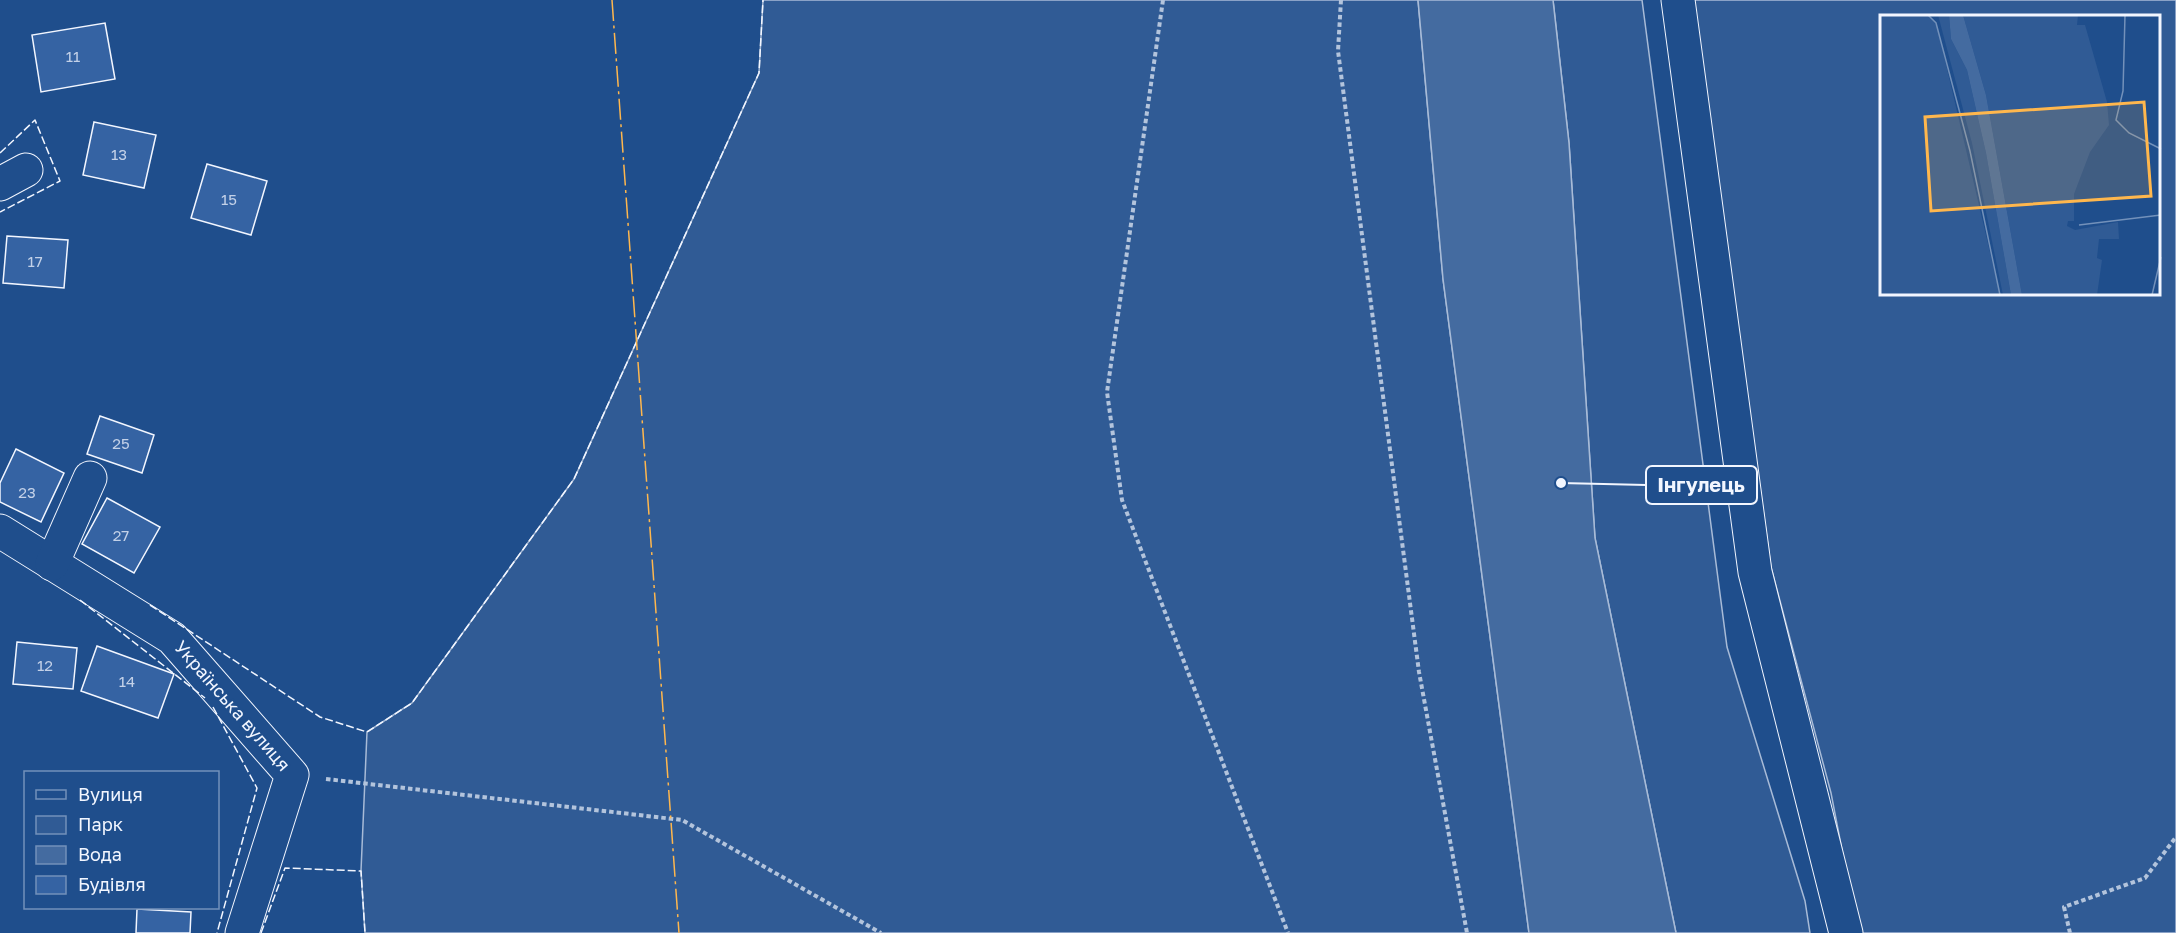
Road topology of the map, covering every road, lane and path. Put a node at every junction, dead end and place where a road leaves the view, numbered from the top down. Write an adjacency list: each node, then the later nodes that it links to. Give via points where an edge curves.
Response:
1 (1163, 0): 11 (path, via 1107,392 1122,500)
2 (1341, 0): 12 (path, via 1338,51 1419,672)
3 (1678, 0): 13 (street, via 1755,572)
4 (90, 478): 6 (street)
5 (0, 531): 6 (street, Українська вулиця)
6 (52, 564): 7 (street, Українська вулиця, via 172,638)
7 (292, 775): 9 (street, Українська вулиця); 10 (path, via 682,820)
8 (2176, 837): 14 (path, via 2145,878 2064,906)
9 (242, 933)
10 (881, 933)
11 (1288, 933)
12 (1467, 933)
13 (1846, 933)
14 (2070, 933)

